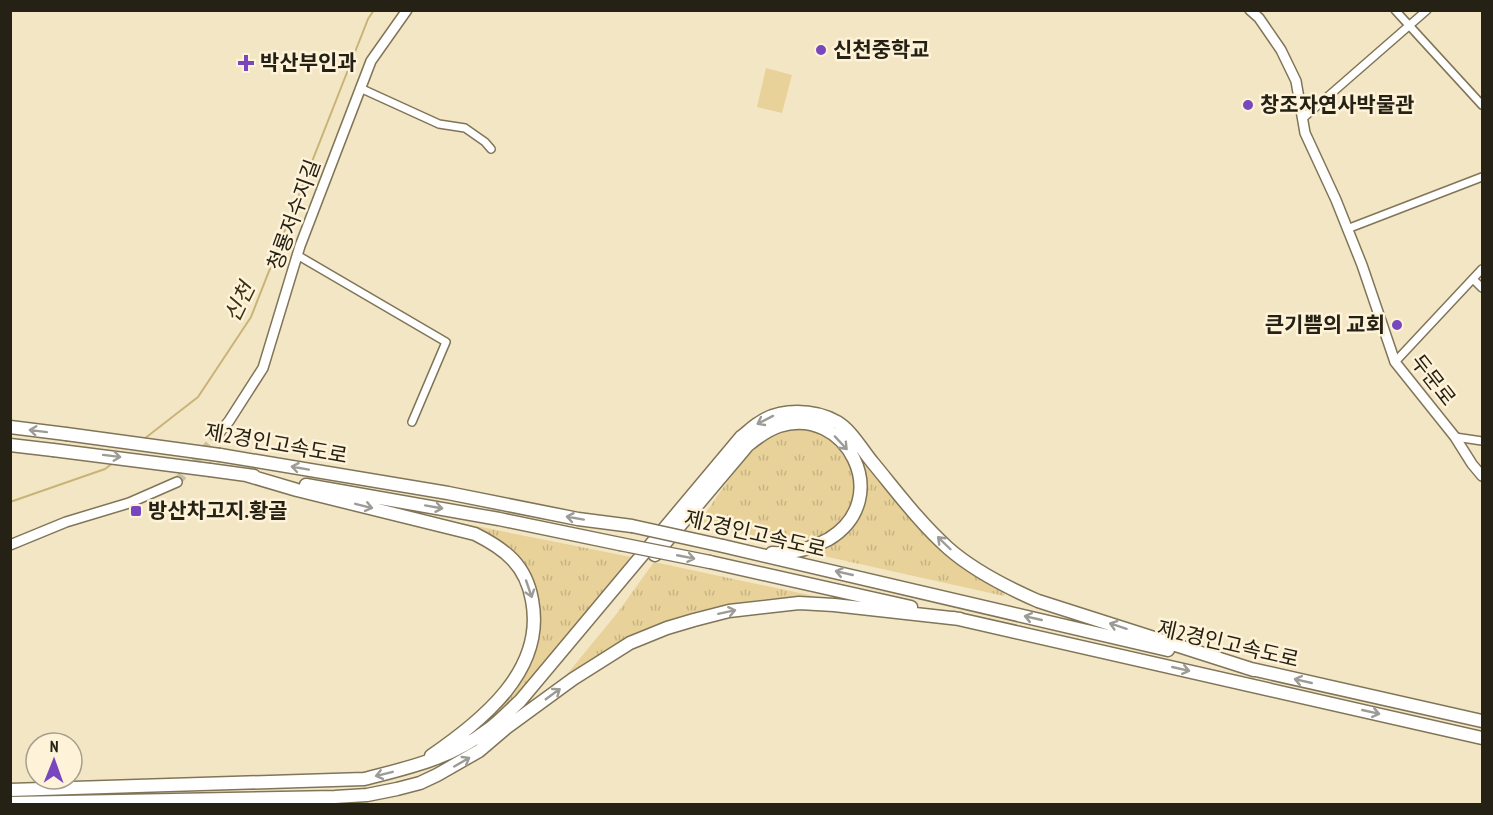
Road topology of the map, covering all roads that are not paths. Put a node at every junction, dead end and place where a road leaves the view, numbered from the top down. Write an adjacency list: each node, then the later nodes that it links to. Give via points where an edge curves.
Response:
1 (407, 10): 6 (street, 청룡저수지길, via 371,61)
2 (1250, 10): 8 (street, 두문로, via 1281,50 1296,81)
3 (1395, 10): 5 (street)
4 (1427, 10): 5 (street)
5 (1410, 26): 7 (street); 8 (street)
6 (360, 88): 9 (street, via 439,124 465,128); 12 (street, 청룡저수지길)
7 (1482, 105)
8 (1302, 119): 11 (street, 두문로)
9 (491, 149)
10 (1482, 177): 11 (street)
11 (1347, 229): 16 (street, 두문로)
12 (297, 255): 17 (street, via 446,342); 19 (street, 청룡저수지길, via 263,368)
13 (1482, 269): 14 (street)
14 (1473, 279): 15 (street); 16 (street)
15 (1482, 288)
16 (1395, 362): 20 (street, 두문로)
17 (412, 422)
18 (10, 427): 27 (highway, 제2경인고속도로, one-way to 18, bridge, via 632,526 448,493 220,455)
19 (219, 434)
20 (1455, 437): 21 (street); 24 (street, 두문로)
21 (1482, 441)
22 (10, 445): 23 (highway, 제2경인고속도로, one-way to 23, bridge)
23 (246, 475): 28 (highway, 제2경인고속도로, one-way to 28, bridge, via 499,519); 33 (highway, one-way to 33, via 475,534 511,556 522,571 535,617 524,666 503,696 471,728)
24 (1482, 476)
25 (177, 482): 26 (street)
26 (10, 545)
27 (747, 552): 29 (highway, 제2경인고속도로, one-way to 27); 31 (highway, one-way to 27, via 748,445 765,432 796,422 811,423 838,437 854,458 860,474 861,496 845,528 816,546 798,551)
28 (960, 619): 31 (highway, one-way to 28, via 630,643 720,613 799,603); 32 (highway, 제2경인고속도로, one-way to 32)
29 (1254, 670): 30 (highway, 제2경인고속도로, one-way to 29); 33 (highway, one-way to 33, via 1038,601 1007,587 949,549 837,422 815,414 781,413 760,422 741,437 520,701 488,730 447,755)
30 (1482, 721)
31 (506, 728): 35 (highway, one-way to 31, via 367,795 420,783 437,775 479,751)
32 (1482, 738)
33 (416, 766): 34 (highway, one-way to 34, via 364,779)
34 (10, 790)
35 (10, 803)

